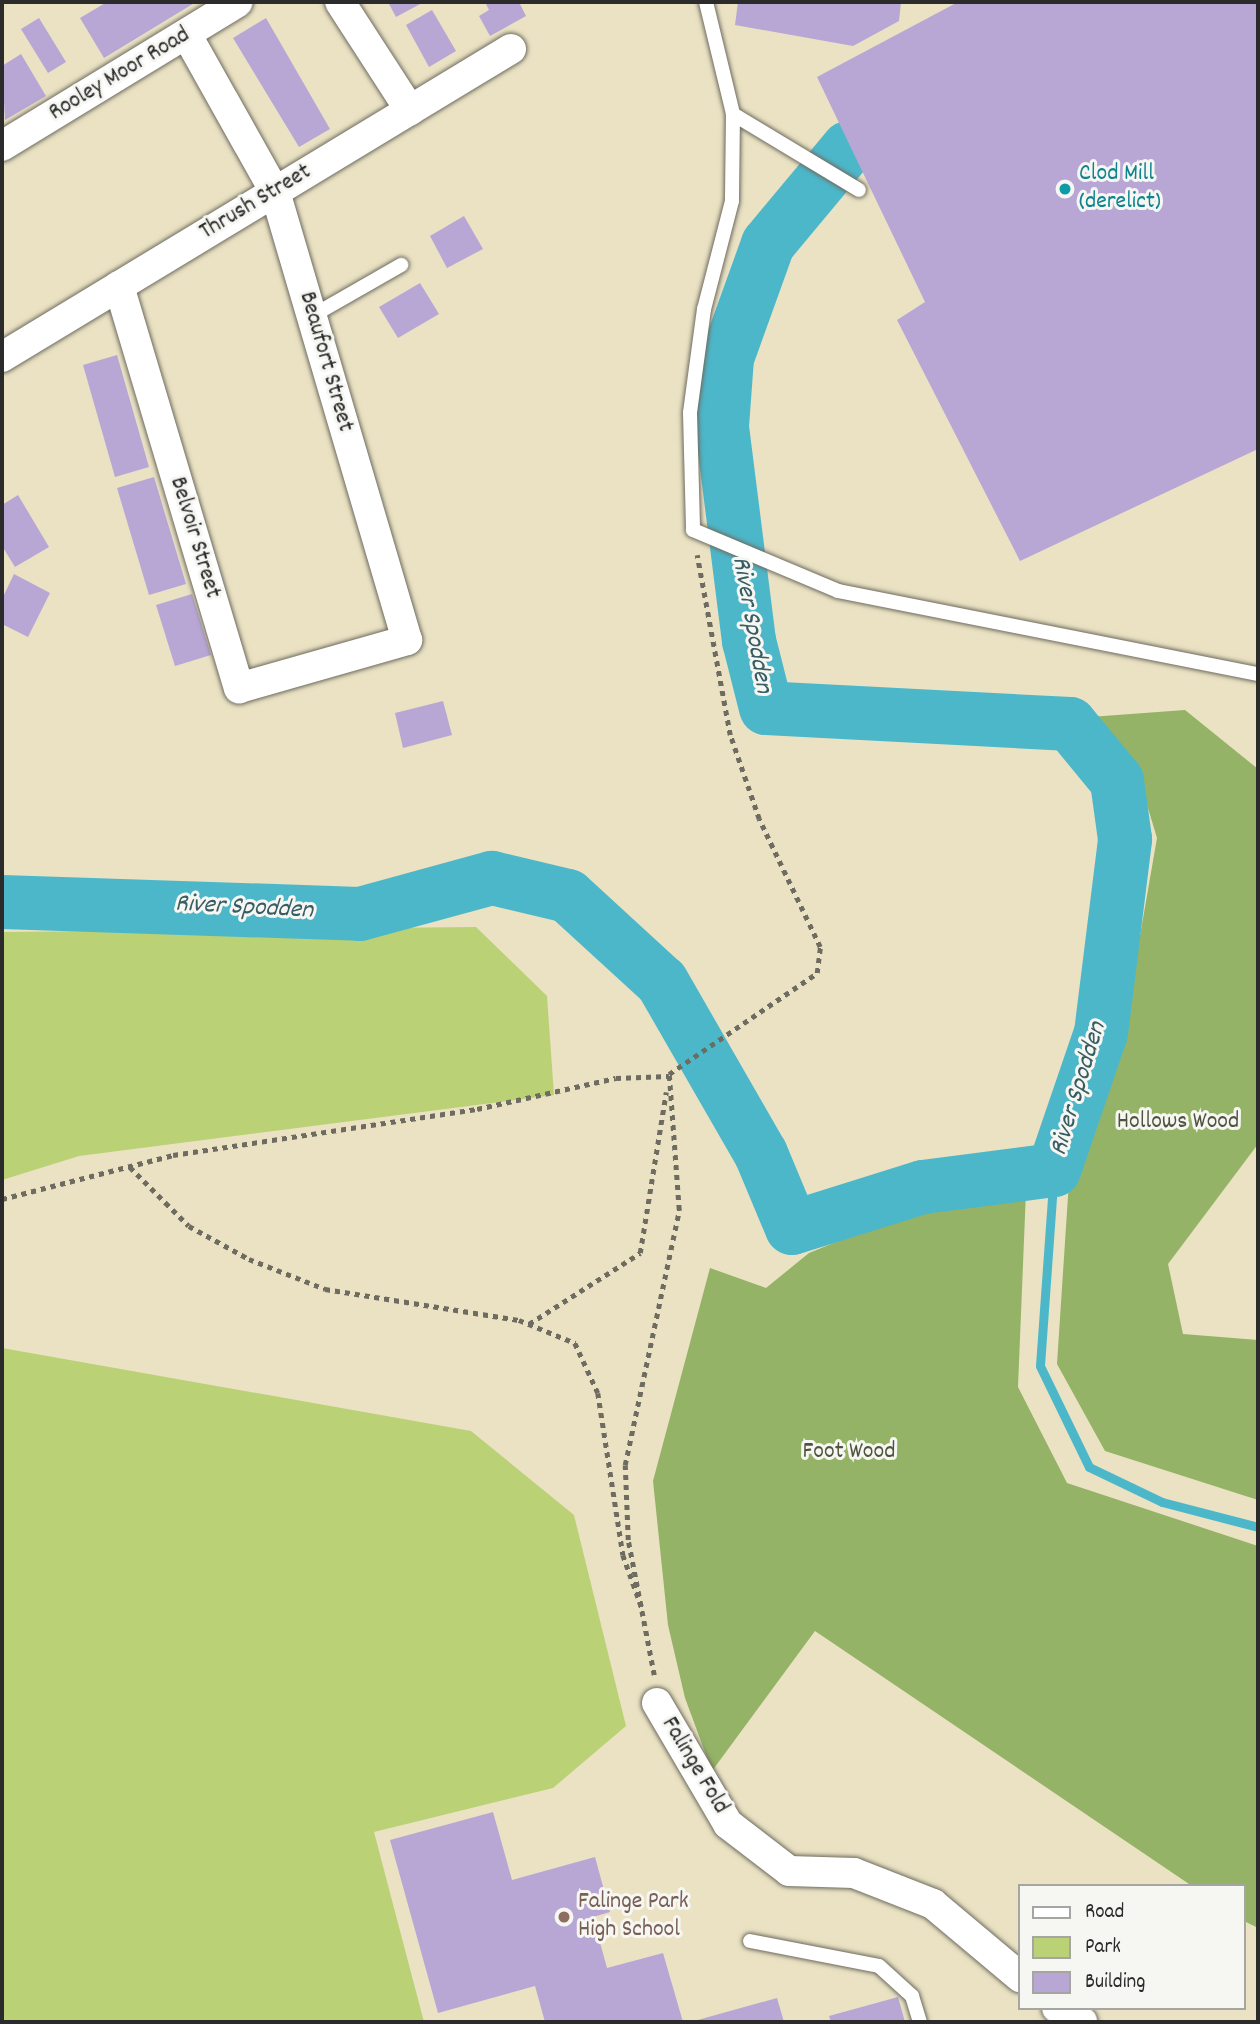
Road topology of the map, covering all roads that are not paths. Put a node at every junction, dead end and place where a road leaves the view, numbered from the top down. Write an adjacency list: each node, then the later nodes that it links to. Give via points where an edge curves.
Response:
1 (238, 2): 4 (street, Rooley Moor Road)
2 (340, 2): 6 (street)
3 (706, 2): 7 (lane)
4 (187, 35): 8 (street, Rooley Moor Road); 10 (street, Beaufort Street)
5 (511, 49): 6 (street, Thrush Street)
6 (410, 110): 10 (street, Thrush Street)
7 (733, 114): 9 (lane, via 796,158); 16 (lane, via 732,201 704,309 690,413 693,530 838,592)
8 (2, 146)
9 (859, 190)
10 (275, 192): 12 (street, Thrush Street); 13 (street, Beaufort Street)
11 (401, 265): 13 (lane)
12 (119, 286): 14 (street, Thrush Street); 15 (street, Belvoir Street, via 239,688)
13 (312, 316): 15 (street, Beaufort Street, via 407,640)
14 (2, 357)
15 (342, 658)
16 (1258, 674)
17 (657, 1703): 19 (street, Falinge Fold, via 728,1824 789,1871 853,1873 933,1904)
18 (750, 1941): 21 (lane, via 879,1966 912,1996)
19 (1018, 1975)
20 (1061, 2010): 22 (street)
21 (920, 2022)
22 (1082, 2022)

